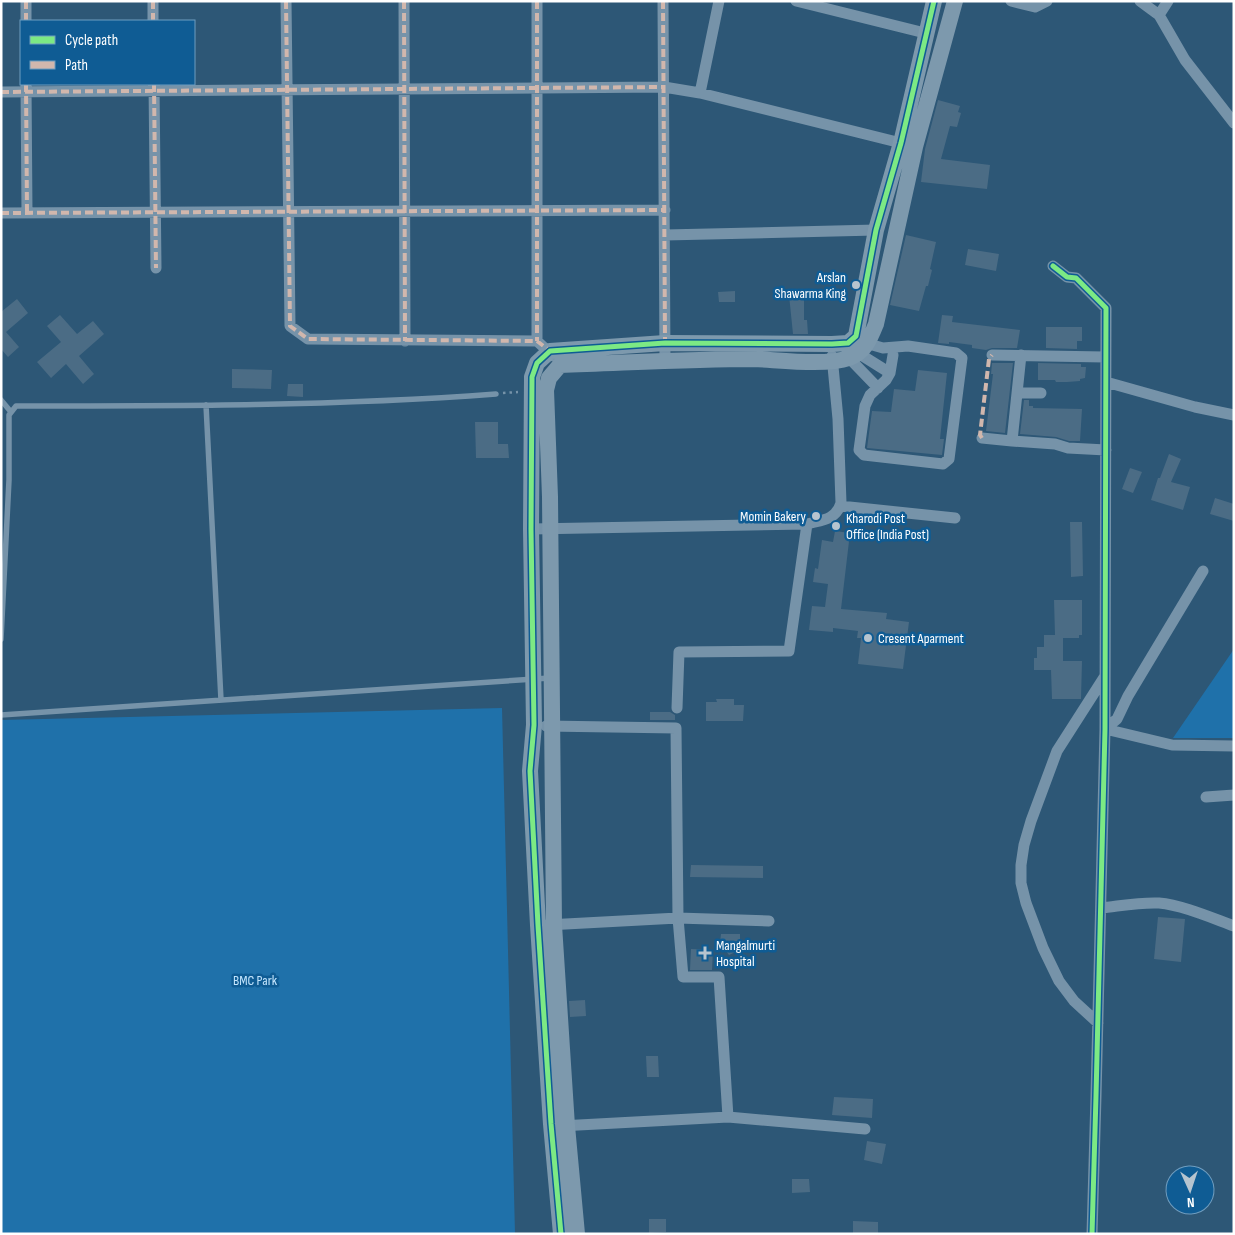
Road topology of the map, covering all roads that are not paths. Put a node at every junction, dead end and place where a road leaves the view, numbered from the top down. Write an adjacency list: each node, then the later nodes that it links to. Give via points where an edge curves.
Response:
1 (26, 1): 16 (street)
2 (153, 1): 17 (street)
3 (286, 1): 24 (street)
4 (404, 1): 23 (street)
5 (537, 1): 22 (street)
6 (663, 1): 20 (street)
7 (719, 1): 26 (street)
8 (796, 1): 18 (street)
9 (934, 1): 18 (street)
10 (955, 1): 28 (street)
11 (1011, 1): 12 (street, via 1035,7)
12 (1047, 1)
13 (1140, 1): 15 (street)
14 (1168, 1): 15 (street)
15 (1159, 15): 29 (street, via 1185,60)
16 (26, 20)
17 (153, 20)
18 (925, 33): 27 (street)
19 (154, 87): 21 (street); 24 (street); 34 (street)
20 (664, 87): 22 (street); 26 (street); 31 (street)
21 (26, 88): 25 (street); 37 (street)
22 (538, 88): 23 (street); 33 (street)
23 (404, 89): 24 (street); 32 (street)
24 (287, 90): 35 (street)
25 (1, 92)
26 (700, 93): 30 (street)
27 (912, 93): 28 (street); 30 (street)
28 (929, 99): 46 (street, via 915,147 876,324)
29 (1234, 123)
30 (901, 143): 38 (street)
31 (665, 210): 33 (street); 39 (street)
32 (405, 211): 33 (street); 35 (street); 42 (street)
33 (538, 211): 45 (street)
34 (155, 212): 35 (street); 37 (street); 41 (street)
35 (288, 212): 42 (street, via 290,326 308,339)
36 (1, 213): 37 (street)
37 (27, 213)
38 (876, 230): 39 (street); 44 (street, via 856,336 848,343)
39 (665, 235): 43 (street)
40 (1052, 266): 50 (street, via 1076,278 1106,308)
41 (156, 268)
42 (405, 341): 45 (street)
43 (664, 343): 44 (street); 45 (street); 51 (street)
44 (832, 344): 52 (street)
45 (543, 346): 53 (street); 64 (street, via 532,378)
46 (859, 351): 52 (street); 54 (street); 56 (street); 56 (street, via 908,346 956,353 962,358 949,459 943,464 864,455 859,450 865,406)
47 (992, 355): 48 (street)
48 (1021, 355): 50 (street); 57 (street)
49 (893, 356): 54 (street)
50 (1105, 357): 55 (street)
51 (665, 361): 52 (street); 53 (street)
52 (832, 361): 70 (street, via 838,419)
53 (560, 365): 64 (street, via 549,378)
54 (890, 373): 56 (street)
55 (1106, 382): 63 (street); 67 (street)
56 (878, 388)
57 (1017, 393): 59 (street); 66 (street)
58 (496, 394): 61 (lane)
59 (1041, 394)
60 (1, 400): 62 (lane)
61 (206, 405): 62 (lane, via 16,406); 80 (lane)
62 (11, 412): 76 (lane)
63 (1234, 415)
64 (539, 422): 68 (street); 69 (street)
65 (982, 438): 66 (street)
66 (1012, 441): 67 (street)
67 (1106, 450): 77 (street)
68 (531, 497): 69 (street); 73 (street)
69 (550, 497): 74 (street)
70 (840, 506): 71 (street); 72 (street, via 831,518)
71 (955, 518)
72 (807, 524): 74 (street); 81 (street, via 789,651 679,652)
73 (531, 529): 74 (street); 79 (street)
74 (550, 529): 78 (street)
75 (1203, 571): 85 (street, via 1117,718)
76 (1, 639)
77 (1105, 676): 85 (street); 95 (street, via 1056,751 1031,821 1021,865 1026,904 1042,948 1074,1001)
78 (552, 678): 79 (lane); 84 (street)
79 (533, 679): 80 (lane); 83 (street)
80 (221, 700): 82 (lane)
81 (677, 708)
82 (1, 715)
83 (534, 725): 84 (street); 92 (street, via 530,770)
84 (552, 726): 90 (street, via 676,728); 93 (street)
85 (1105, 729): 86 (street, via 1172,745); 89 (street)
86 (1234, 746)
87 (1234, 795): 88 (street)
88 (1206, 797)
89 (1101, 908): 94 (street, via 1161,903); 95 (street)
90 (678, 918): 91 (street); 93 (street); 96 (street, via 683,977 719,977)
91 (769, 921)
92 (538, 925): 93 (street); 97 (street)
93 (554, 925): 97 (street)
94 (1234, 926)
95 (1098, 1023): 101 (street)
96 (728, 1117): 97 (street); 98 (street)
97 (559, 1126): 99 (street); 100 (street)
98 (865, 1130)
99 (561, 1234)
100 (577, 1234)
101 (1092, 1234)

